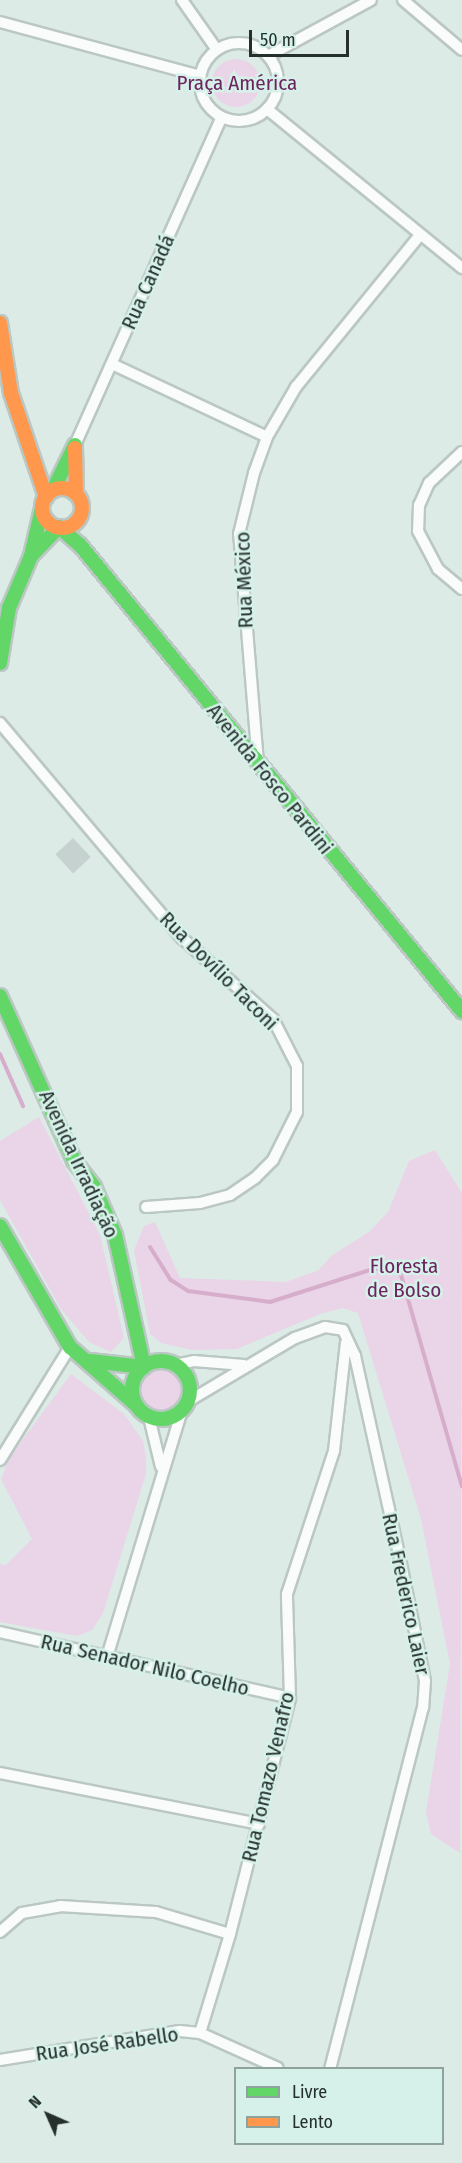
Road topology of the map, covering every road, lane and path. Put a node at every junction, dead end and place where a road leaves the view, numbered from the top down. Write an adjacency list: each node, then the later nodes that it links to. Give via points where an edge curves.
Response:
1 (183, 0): 5 (street)
2 (371, 0): 7 (street)
3 (403, 0): 6 (street)
4 (0, 22): 8 (street)
5 (217, 50): 7 (street, via 238,43); 8 (street)
6 (462, 50)
7 (268, 56): 9 (street, via 278,77)
8 (200, 76): 10 (street, via 203,100)
9 (267, 109): 10 (street, via 246,122); 11 (street)
10 (221, 118): 14 (street, Rua Canadá)
11 (420, 235): 12 (street); 16 (street, Rua México, via 296,387)
12 (462, 268)
13 (0, 323): 15 (street)
14 (112, 364): 16 (street); 17 (street, Rua Canadá)
15 (6, 396): 20 (street)
16 (267, 437): 28 (street, Rua México, via 239,534)
17 (75, 445): 19 (street); 20 (street)
18 (462, 452): 25 (street, via 429,483 419,505 418,531 438,569)
19 (76, 493): 20 (street, via 65,488); 21 (street, via 82,504)
20 (47, 498): 22 (street, via 45,518); 24 (street)
21 (81, 516): 22 (street, via 72,525); 23 (street)
22 (59, 528): 23 (street, Avenida Fosco Pardini); 24 (street)
23 (80, 545): 28 (street, Avenida Fosco Pardini)
24 (31, 556): 26 (street, via 9,608)
25 (462, 589)
26 (0, 663)
27 (0, 723): 31 (street, Rua Dovílio Taconi, via 182,938 273,1019 297,1066 297,1112 273,1160 255,1178 230,1195 200,1203)
28 (258, 763): 30 (street, Avenida Fosco Pardini)
29 (0, 996): 36 (street, Avenida Irradiação, via 74,1161 94,1187 115,1235 139,1339)
30 (462, 1011)
31 (146, 1208)
32 (0, 1226): 34 (street)
33 (346, 1343): 38 (street, Rua Frederico Laier, via 343,1330 325,1327); 46 (street, Rua Tomazo Venafro, via 334,1451 287,1594); 54 (street, Rua Frederico Laier, via 355,1356 424,1689)
34 (70, 1347): 35 (street); 42 (street)
35 (90, 1361): 36 (street); 39 (street)
36 (151, 1364): 37 (street); 39 (street, via 134,1380)
37 (175, 1365): 38 (street, Rua Frederico Laier, via 194,1361); 40 (street, via 189,1385)
38 (244, 1365): 40 (street, Rua Frederico Laier)
39 (136, 1405): 41 (street)
40 (185, 1406): 41 (street, via 167,1419); 43 (street)
41 (149, 1417): 43 (street)
42 (0, 1460)
43 (161, 1467): 45 (street)
44 (0, 1632): 45 (street, Rua Senador Nilo Coelho)
45 (107, 1657): 46 (street, Rua Senador Nilo Coelho)
46 (290, 1698): 48 (street, Rua Tomazo Venafro)
47 (1, 1775): 48 (street)
48 (259, 1824): 50 (street, Rua Tomazo Venafro)
49 (0, 1932): 50 (street, via 22,1913 60,1906 156,1912)
50 (230, 1934): 51 (street, Rua Tomazo Venafro)
51 (200, 2033): 52 (street, Rua José Rabello, via 180,2031); 53 (street, Rua José Rabello)
52 (0, 2060)
53 (276, 2067)
54 (330, 2067)

